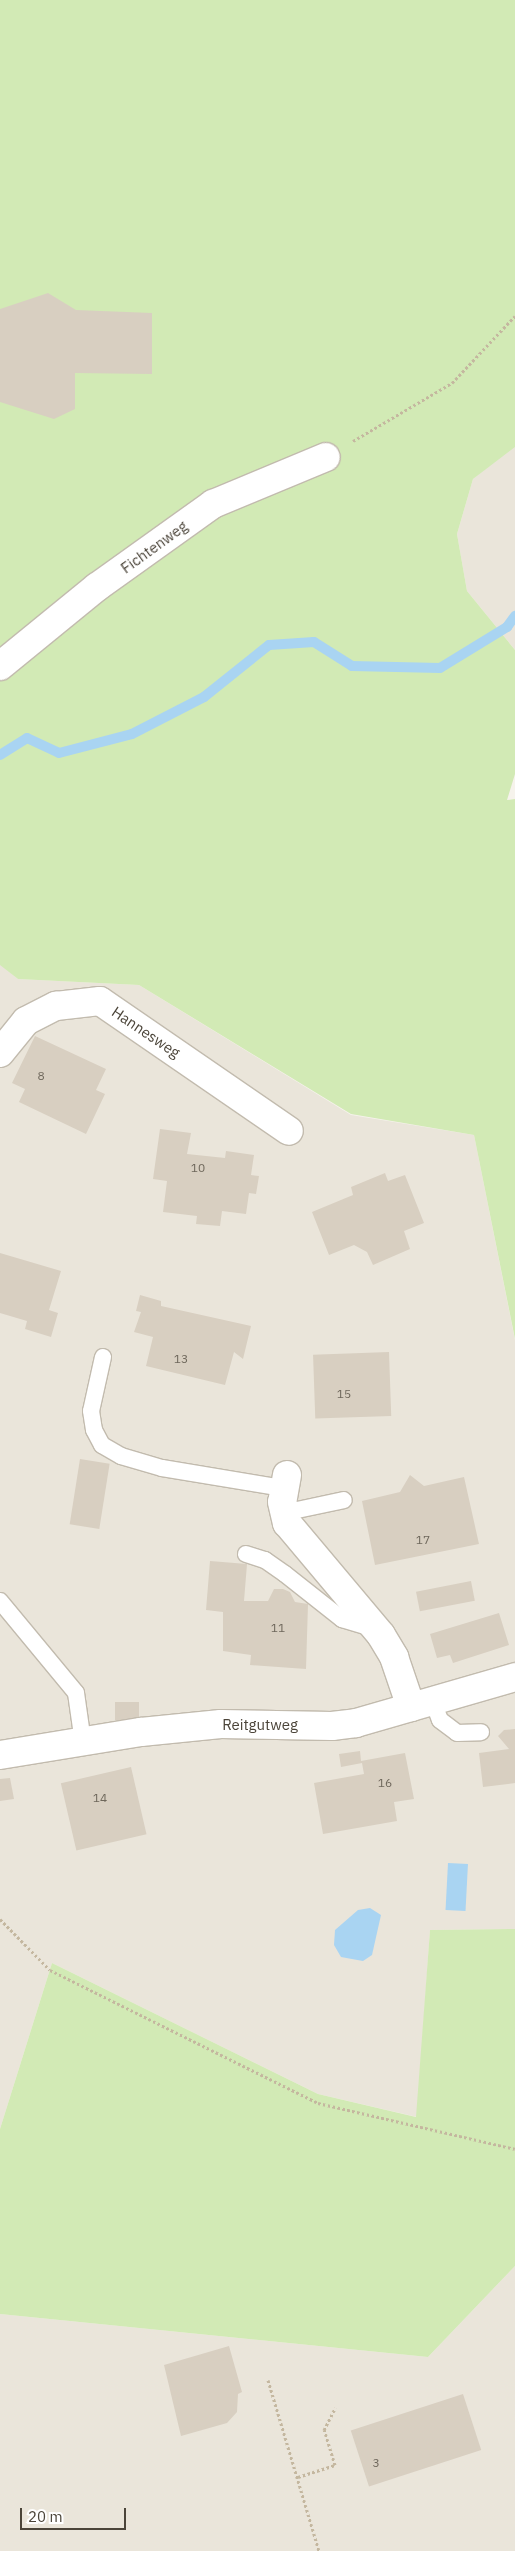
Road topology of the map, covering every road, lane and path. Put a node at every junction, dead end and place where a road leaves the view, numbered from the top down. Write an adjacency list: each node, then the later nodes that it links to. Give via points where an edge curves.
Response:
1 (515, 316): 2 (path, via 452,383)
2 (326, 457): 3 (street, Fichtenweg, via 213,504 97,587)
3 (0, 666)
4 (0, 1053): 5 (street, Hannesweg, via 26,1021 56,1006 100,1001)
5 (289, 1131)
6 (103, 1357): 7 (lane, via 90,1411 94,1430 102,1445 121,1456 162,1468)
7 (285, 1492): 8 (lane); 11 (street, via 294,1534)
8 (344, 1500)
9 (246, 1554): 11 (lane, via 265,1560 342,1620)
10 (0, 1601): 15 (lane, via 76,1694)
11 (376, 1629): 13 (street)
12 (515, 1677): 13 (street, Reitgutweg)
13 (422, 1704): 14 (lane, via 457,1733); 15 (street, Reitgutweg, via 356,1723 332,1726 229,1724)
14 (481, 1732)
15 (83, 1742): 16 (street, Reitgutweg)
16 (0, 1755)
17 (0, 1919): 18 (path, via 50,1970 318,2103)
18 (515, 2150)
19 (268, 2380): 21 (path)
20 (335, 2408): 21 (path, via 324,2430 335,2465)
21 (298, 2477): 22 (path)
22 (319, 2551)

